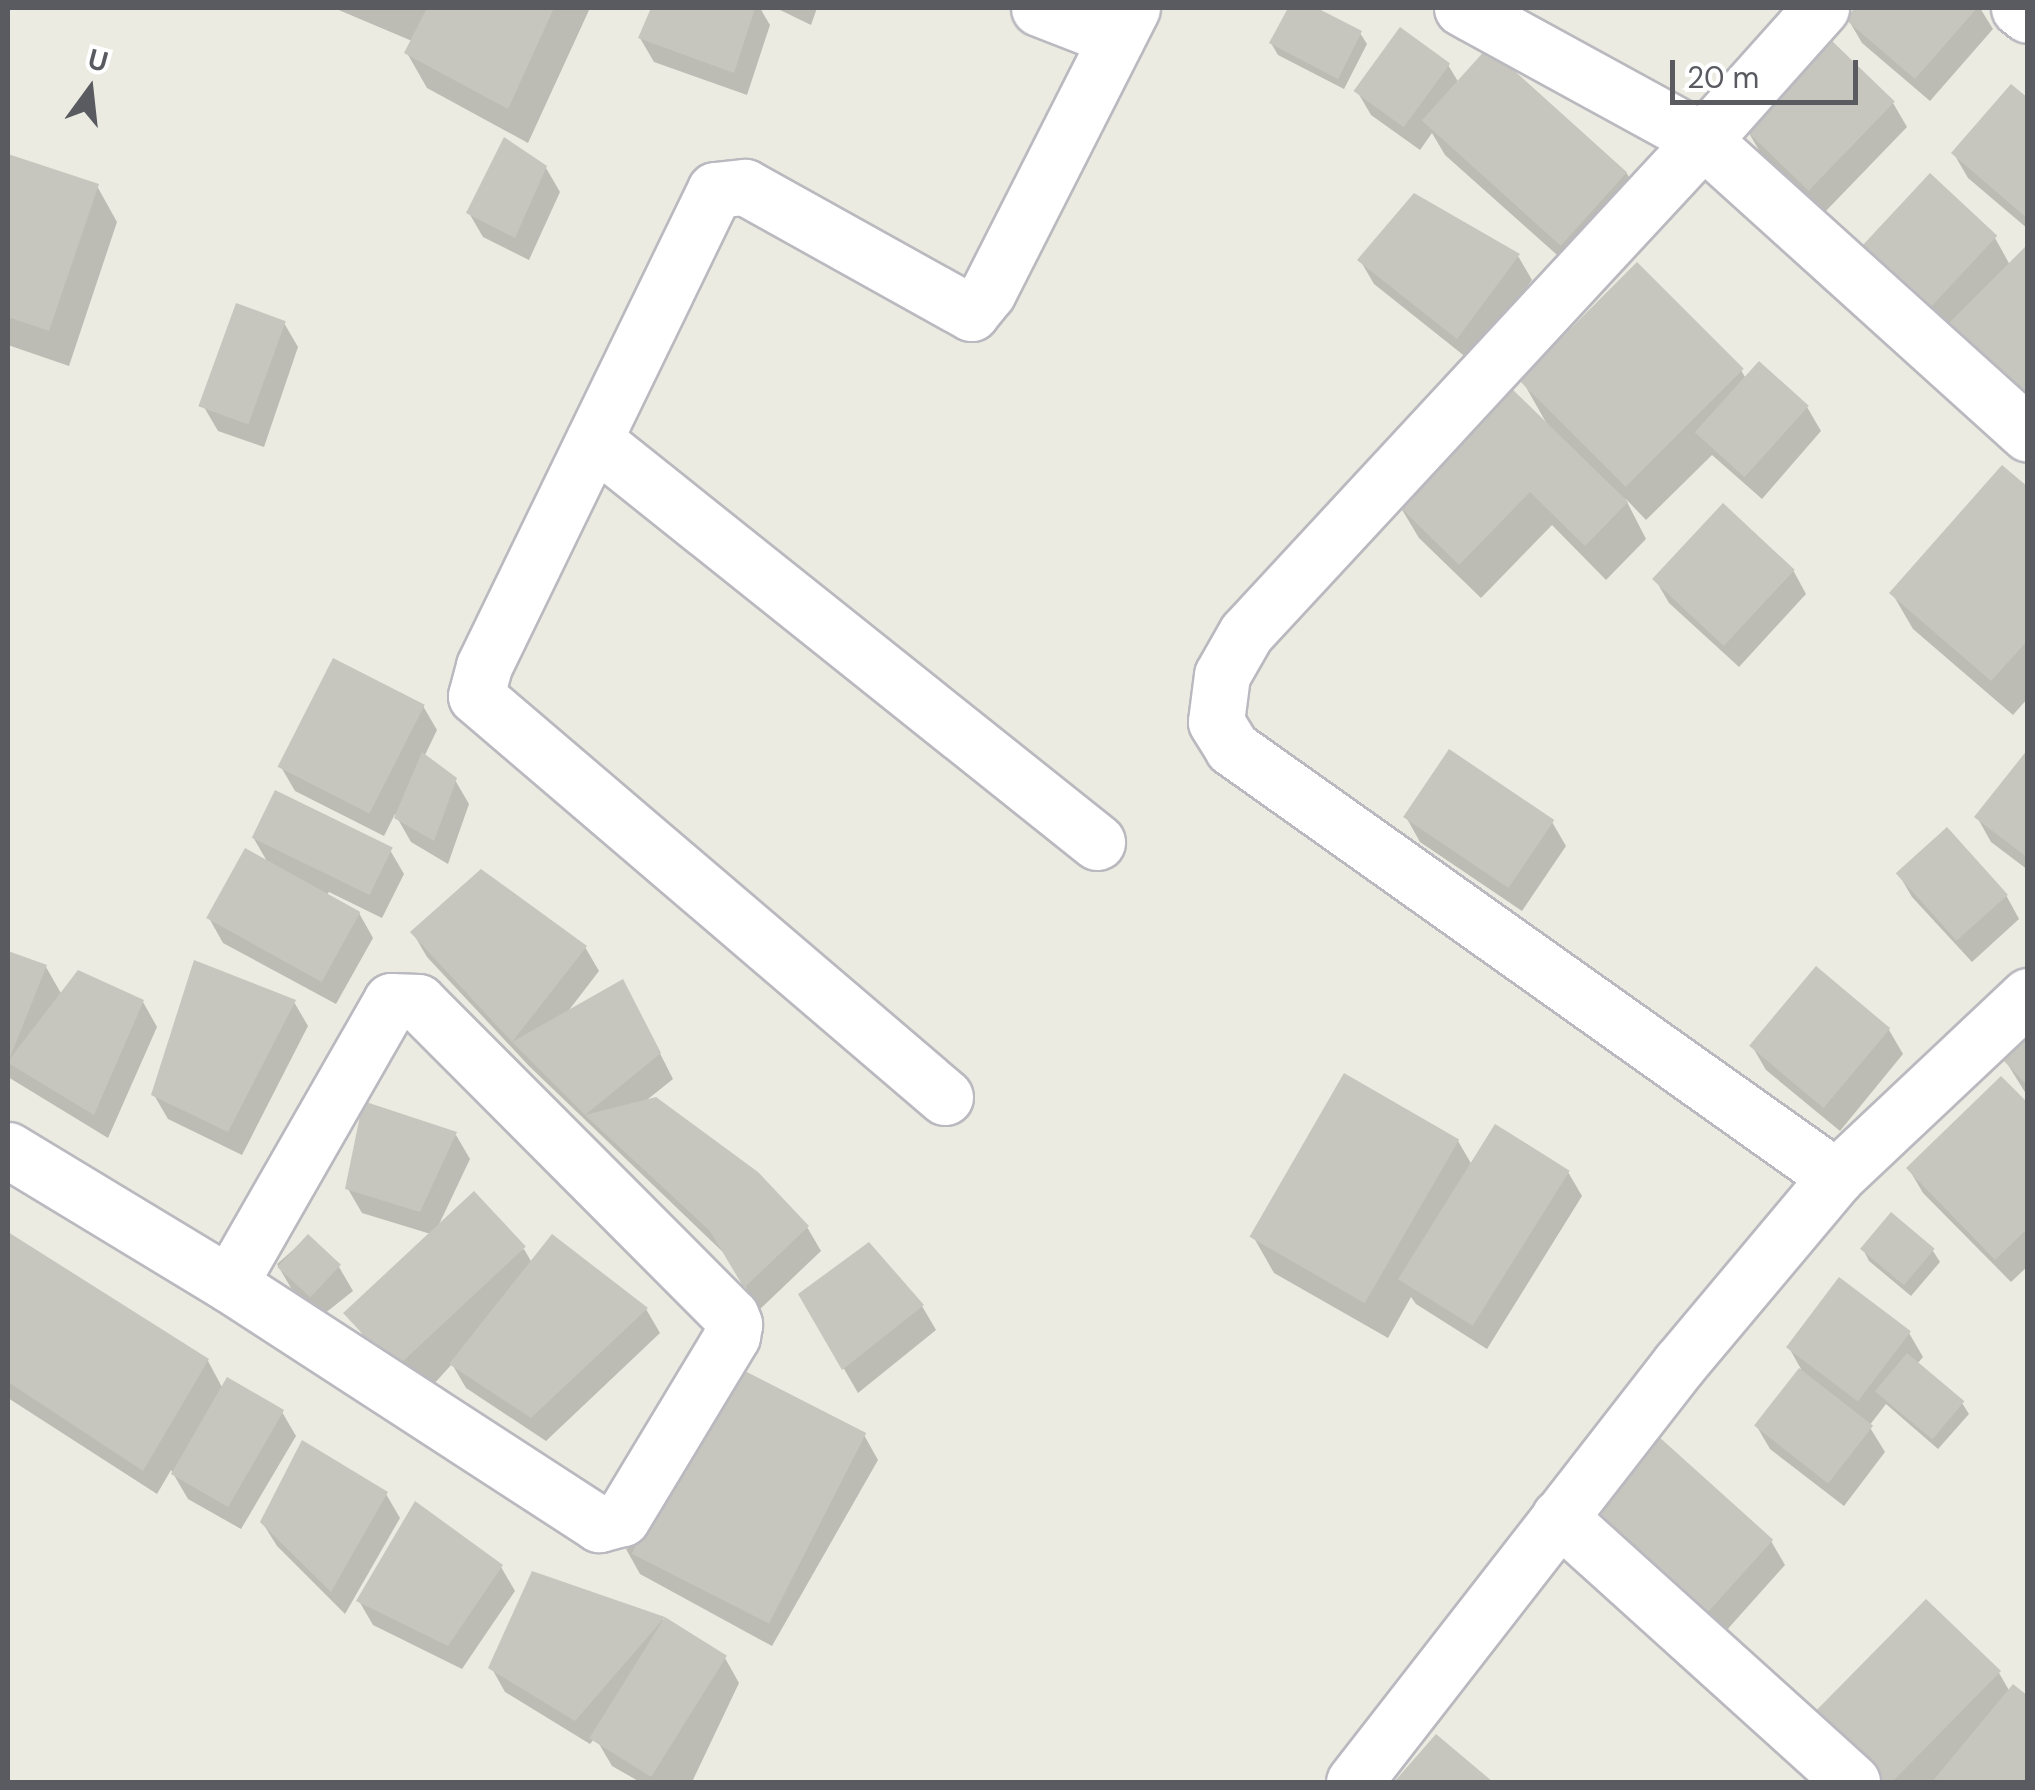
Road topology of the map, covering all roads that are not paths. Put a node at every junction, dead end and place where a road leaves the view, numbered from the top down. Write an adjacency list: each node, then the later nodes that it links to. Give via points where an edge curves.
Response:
1 (1039, 8): 6 (street)
2 (1462, 8): 7 (street)
3 (1821, 8): 7 (street)
4 (2020, 8): 5 (street)
5 (2028, 15)
6 (1124, 23): 9 (street, via 988,292 970,313 745,187 715,190)
7 (1703, 140): 8 (street); 14 (street, via 1246,633 1222,674 1216,722 1232,748)
8 (2028, 434)
9 (594, 440): 10 (street); 12 (street, via 484,666 476,696)
10 (1098, 842)
11 (2028, 996): 14 (street)
12 (945, 1097)
13 (8, 1150): 15 (street)
14 (1836, 1177): 16 (street)
15 (228, 1284): 15 (street, via 398,1000 418,1002 428,1011 734,1324 622,1518 599,1524)
16 (1558, 1518): 17 (street); 18 (street)
17 (1354, 1782)
18 (1852, 1782)

